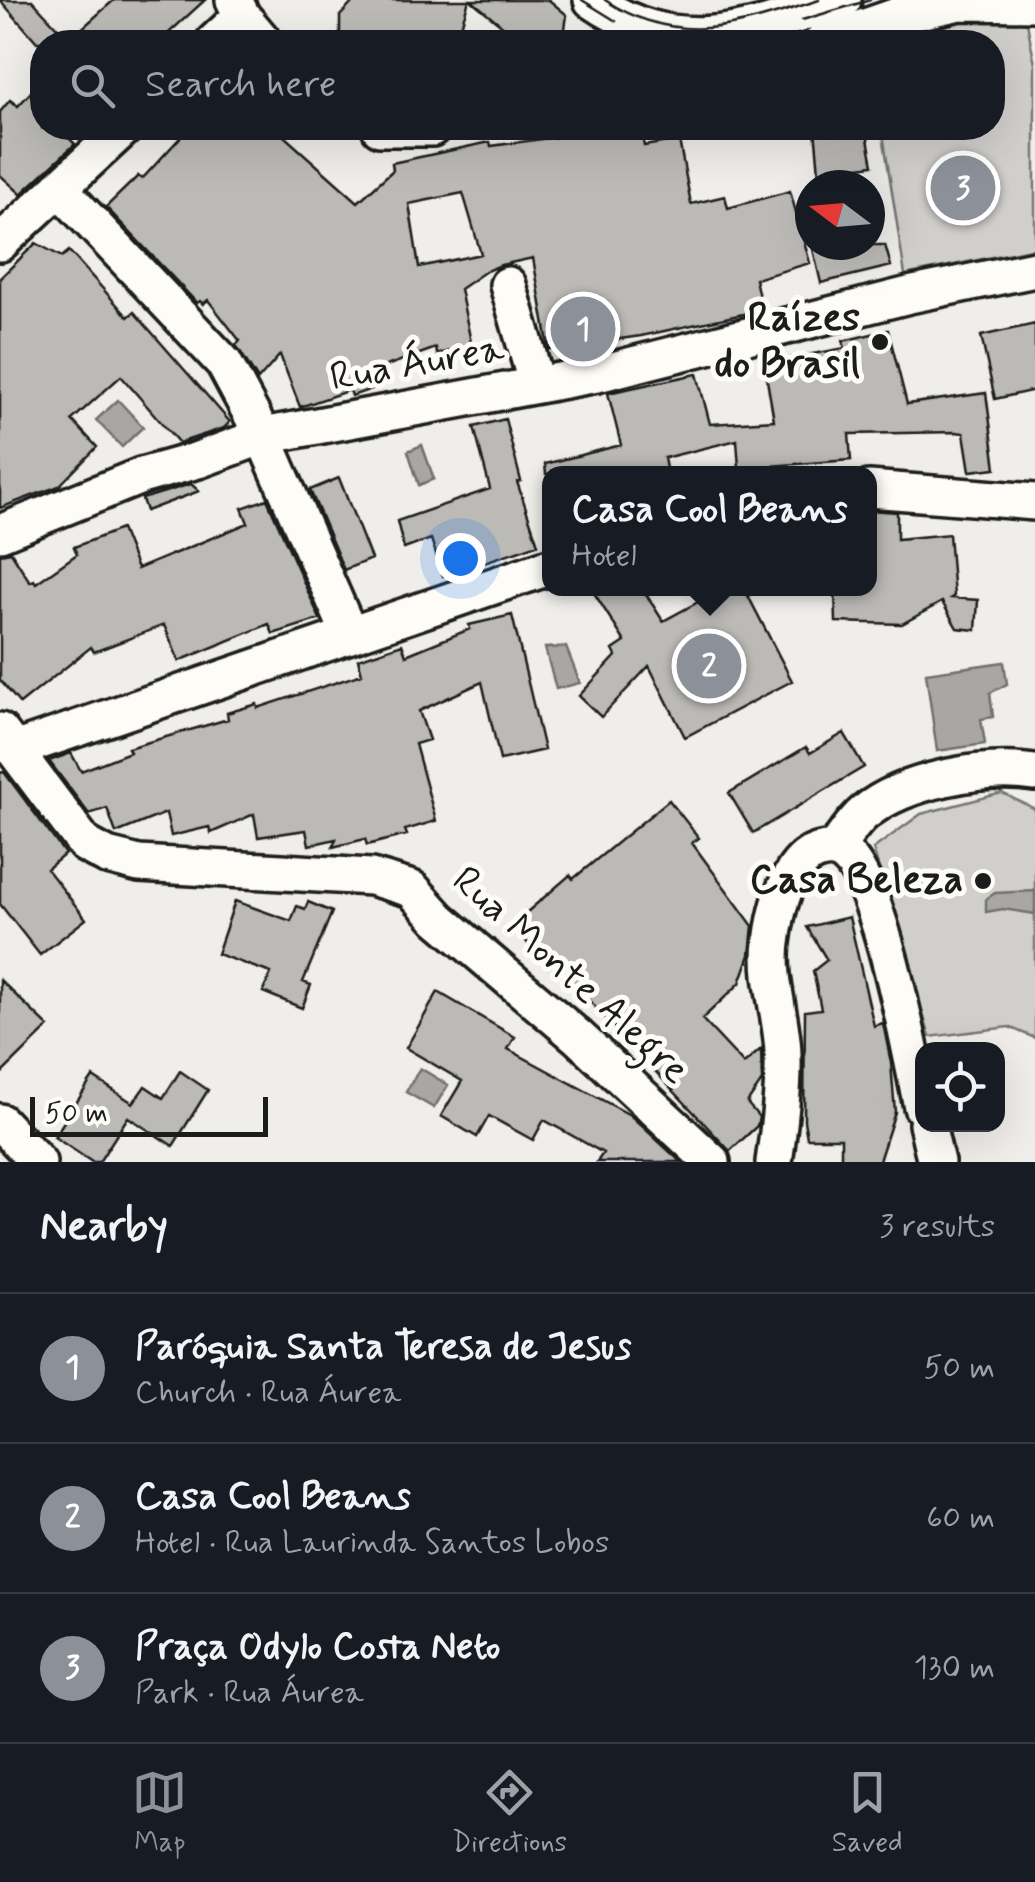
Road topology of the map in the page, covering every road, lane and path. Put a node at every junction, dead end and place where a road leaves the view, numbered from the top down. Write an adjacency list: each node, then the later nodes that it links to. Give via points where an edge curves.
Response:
1 (592, 0): 4 (street)
2 (843, 0): 5 (street)
3 (1035, 4): 6 (street, via 960,2)
4 (655, 30)
5 (738, 30)
6 (856, 30)
7 (111, 140): 8 (street)
8 (59, 188): 9 (street); 13 (street, via 224,363)
9 (0, 244)
10 (1035, 269): 12 (street, Rua Áurea)
11 (508, 285): 12 (street)
12 (537, 385): 13 (street, Rua Áurea)
13 (263, 436): 16 (street, Rua Áurea); 18 (street)
14 (877, 491): 15 (street)
15 (1035, 502)
16 (0, 533)
17 (542, 569): 18 (street)
18 (349, 633): 19 (street)
19 (7, 741): 26 (street, Rua Monte Alegre, via 84,844 107,856 139,864 370,876 412,889)
20 (1035, 773): 21 (street, via 954,776 901,792 864,813)
21 (834, 849): 22 (street, via 848,857 874,902); 27 (street, via 801,861 771,947 783,1056)
22 (915, 1077)
23 (0, 1122): 25 (street)
24 (929, 1132): 28 (street)
25 (38, 1162)
26 (712, 1162)
27 (774, 1162)
28 (936, 1162)

